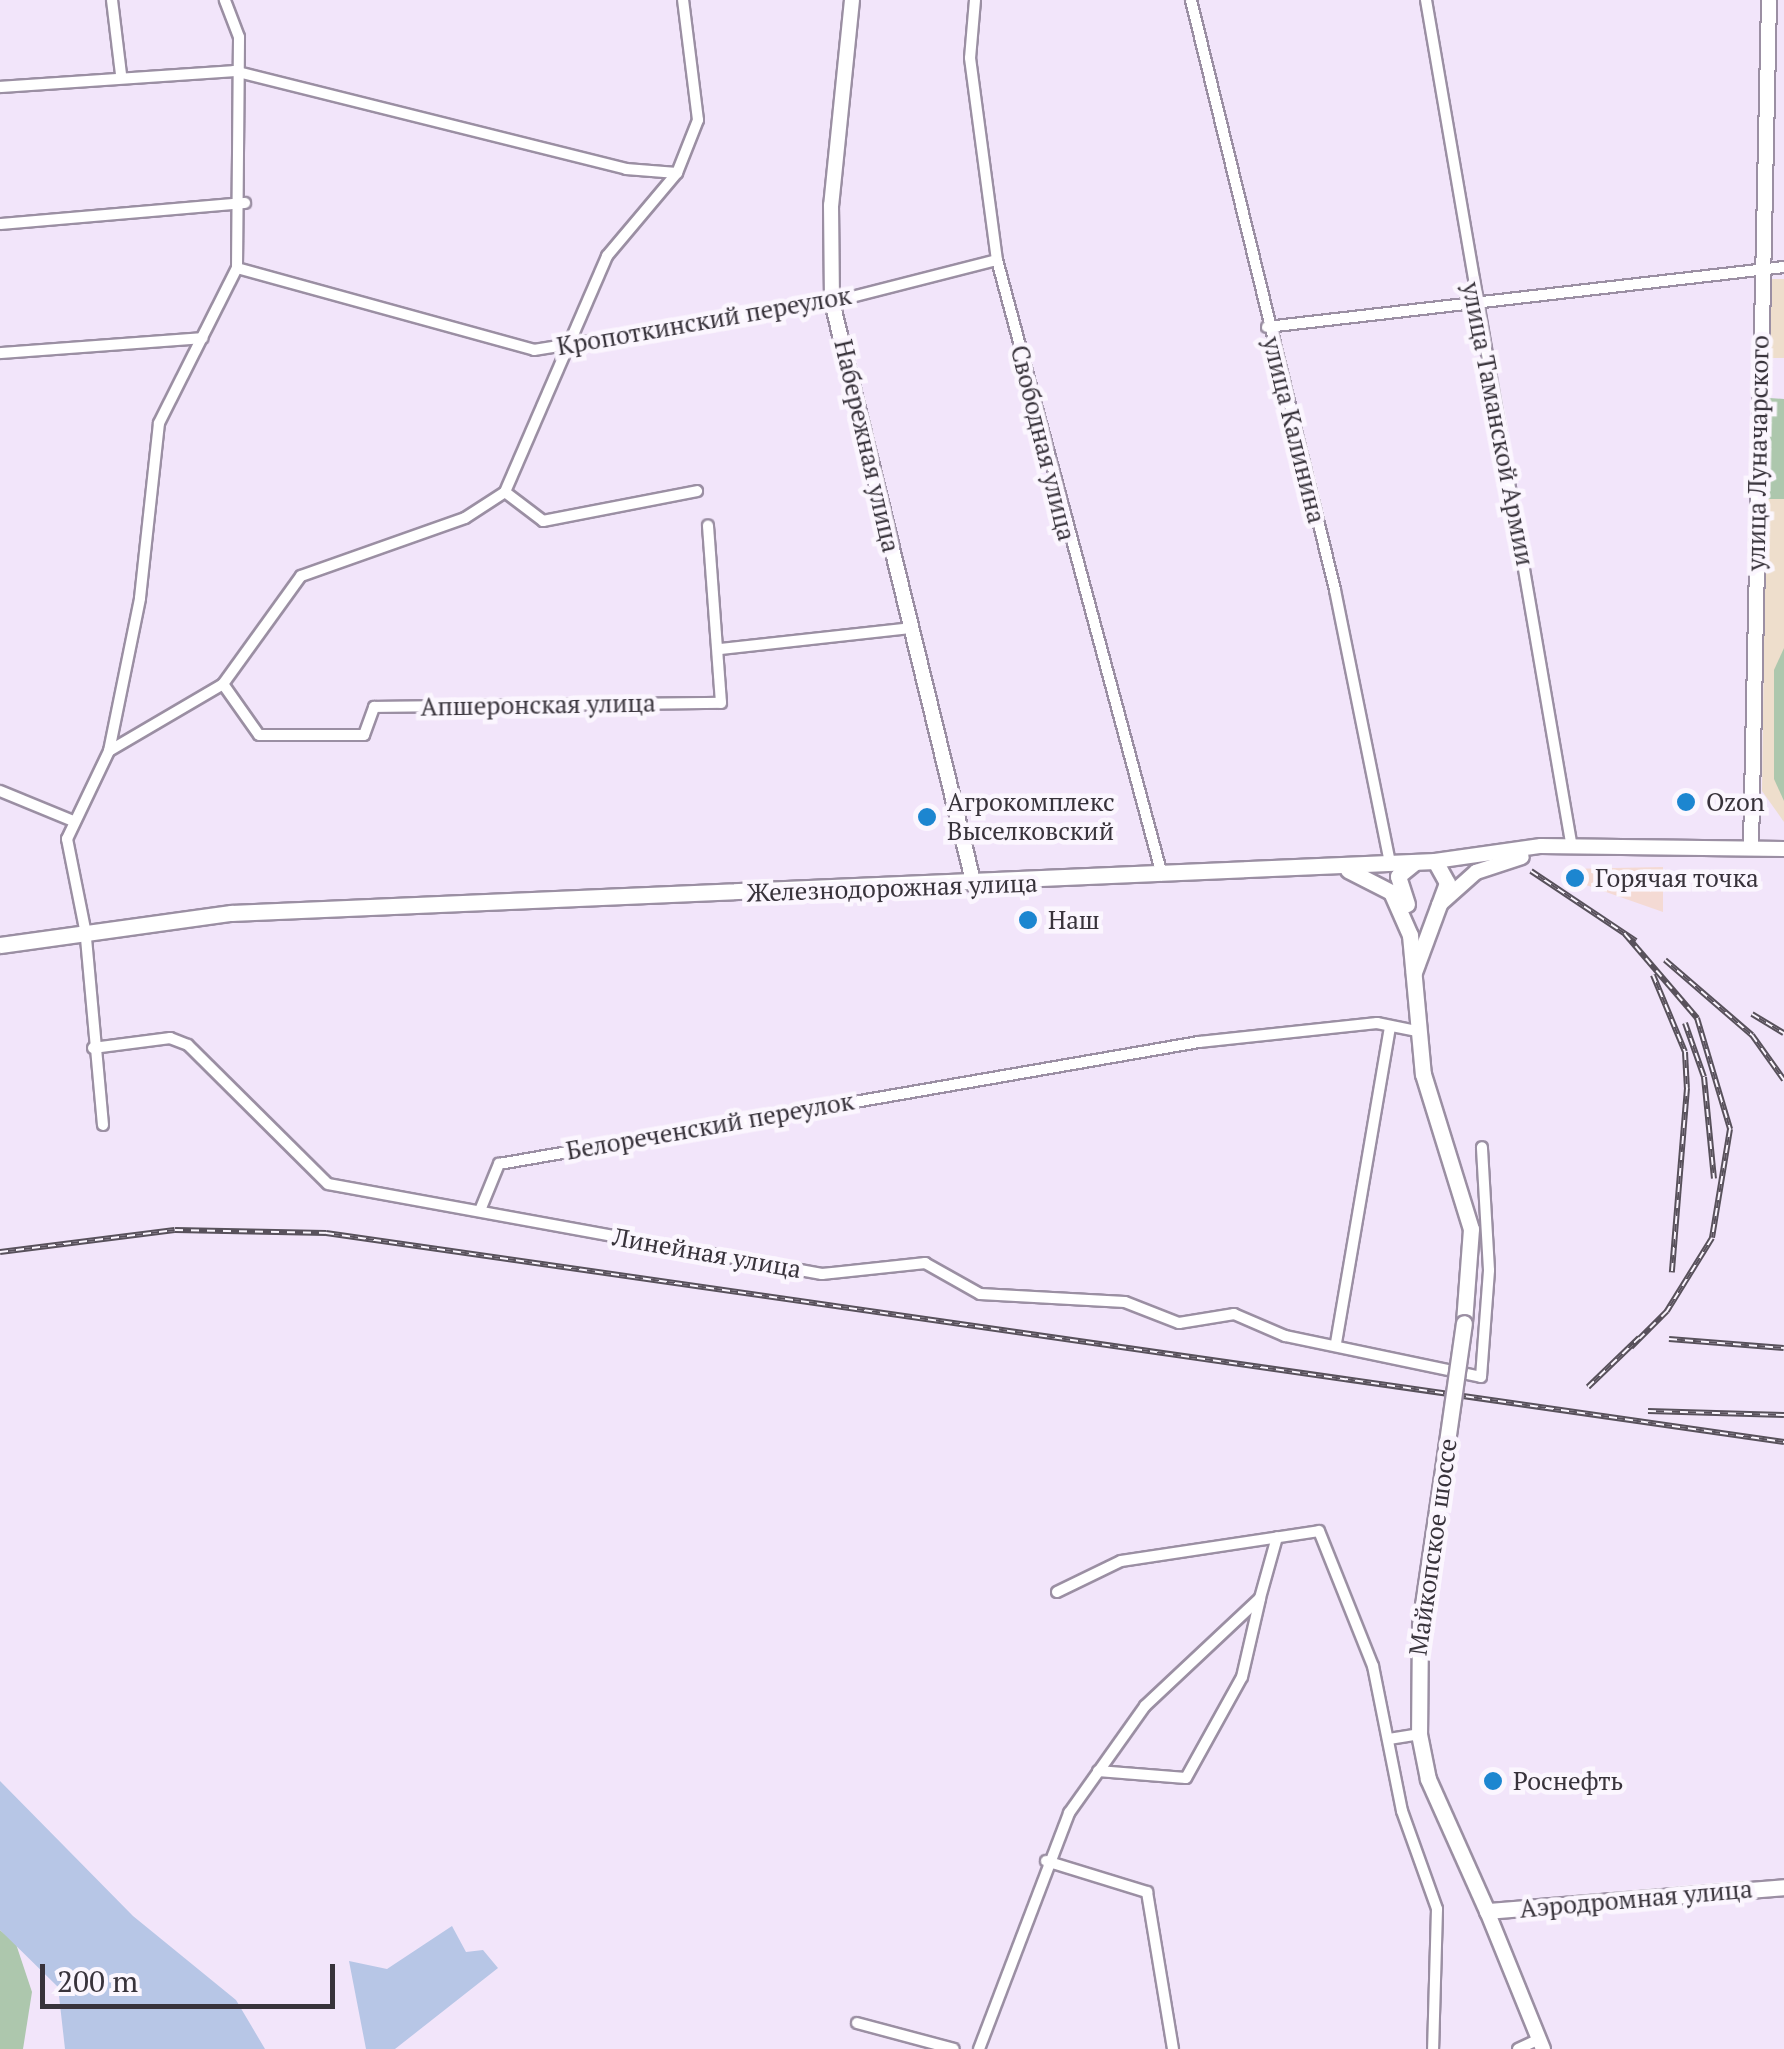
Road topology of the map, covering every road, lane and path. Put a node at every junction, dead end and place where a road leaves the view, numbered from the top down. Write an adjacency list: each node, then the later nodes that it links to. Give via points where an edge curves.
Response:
1 (112, 0): 10 (street)
2 (225, 0): 9 (street, via 239,37)
3 (684, 0): 12 (street, via 698,120)
4 (852, 0): 19 (street, Набережная улица, via 835,150)
5 (975, 0): 15 (street, Свободная улица, via 970,58)
6 (1190, 0): 21 (street, улица Калинина)
7 (1426, 0): 20 (street, улица Таманской Армии)
8 (1768, 0): 18 (street, улица Луначарского)
9 (234, 71): 10 (street); 12 (street, via 626,169); 13 (street)
10 (120, 74): 11 (street)
11 (0, 87)
12 (677, 173): 23 (street, via 608,256)
13 (245, 203): 14 (street); 17 (street)
14 (0, 224)
15 (997, 260): 19 (street, Кропоткинский переулок); 40 (street, Свободная улица)
16 (1784, 267): 18 (street)
17 (238, 268): 22 (street); 23 (street, Кропоткинский переулок, via 534,350)
18 (1762, 268): 20 (street); 34 (street, улица Луначарского)
19 (832, 302): 23 (street, Кропоткинский переулок); 28 (street, Набережная улица)
20 (1474, 307): 21 (street); 35 (street, улица Таманской Армии)
21 (1267, 327): 38 (street, улица Калинина, via 1335,590)
22 (202, 338): 24 (street); 31 (street, via 150,458 140,598)
23 (570, 345): 26 (street)
24 (0, 353)
25 (697, 491): 26 (street, via 543,522)
26 (505, 492): 30 (street, via 465,518 300,576)
27 (708, 525): 29 (street, Апшеронская улица)
28 (910, 628): 29 (street); 41 (street, Набережная улица)
29 (721, 649): 30 (street, Апшеронская улица, via 721,703 374,707 364,735 259,734)
30 (223, 684): 31 (street)
31 (109, 751): 33 (street)
32 (0, 791): 33 (street)
33 (73, 821): 43 (street, via 70,881)
34 (1752, 846): 35 (street, Железнодорожная улица); 36 (street, Железнодорожная улица)
35 (1571, 848): 37 (street, Железнодорожная улица); 42 (street, via 1476,872)
36 (1784, 848)
37 (1429, 861): 38 (main road, Железнодорожная улица); 42 (main road, via 1447,883); 44 (main road, via 1398,876)
38 (1390, 862): 39 (main road, Железнодорожная улица)
39 (1330, 868): 40 (main road, Железнодорожная улица); 44 (main road, via 1384,886)
40 (1162, 877): 41 (main road, Железнодорожная улица)
41 (974, 885): 43 (main road, Железнодорожная улица, via 231,913)
42 (1432, 914): 46 (main road)
43 (85, 929): 45 (main road, Железнодорожная улица); 49 (street)
44 (1410, 935): 46 (main road)
45 (0, 945)
46 (1414, 972): 48 (main road)
47 (1390, 1027): 48 (street, Белореченский переулок); 52 (street, Белореченский переулок, via 1032,1067 499,1164); 53 (street)
48 (1416, 1031): 57 (main road, Майкопское шоссе, bridge, via 1467,1204 1464,1323 1420,1626)
49 (93, 1048): 50 (street); 52 (street, via 170,1038 188,1045 328,1184)
50 (103, 1125)
51 (1482, 1147): 53 (street, Линейная улица, via 1490,1270 1481,1378)
52 (481, 1208): 53 (street, Линейная улица, via 822,1274 925,1264 980,1294 1125,1302 1180,1322 1234,1314 1285,1336)
53 (1336, 1344)
54 (1277, 1537): 55 (street, via 1121,1561); 56 (street); 58 (street, via 1319,1531 1373,1666)
55 (1057, 1592)
56 (1260, 1598): 59 (street, via 1180,1669); 59 (street, via 1242,1677 1186,1778)
57 (1419, 1734): 58 (street); 62 (main road, Майкопское шоссе, via 1428,1780)
58 (1390, 1739): 68 (street, via 1402,1811 1437,1909)
59 (1098, 1771): 60 (street)
60 (1046, 1861): 66 (street); 67 (street, via 1147,1892)
61 (1784, 1887): 62 (main road, Аэродромная улица)
62 (1488, 1911): 64 (street, Майкопское шоссе)
63 (856, 2023): 65 (street)
64 (1541, 2044): 69 (street)
65 (954, 2049)
66 (979, 2049)
67 (1173, 2049)
68 (1433, 2049)
69 (1518, 2049)

